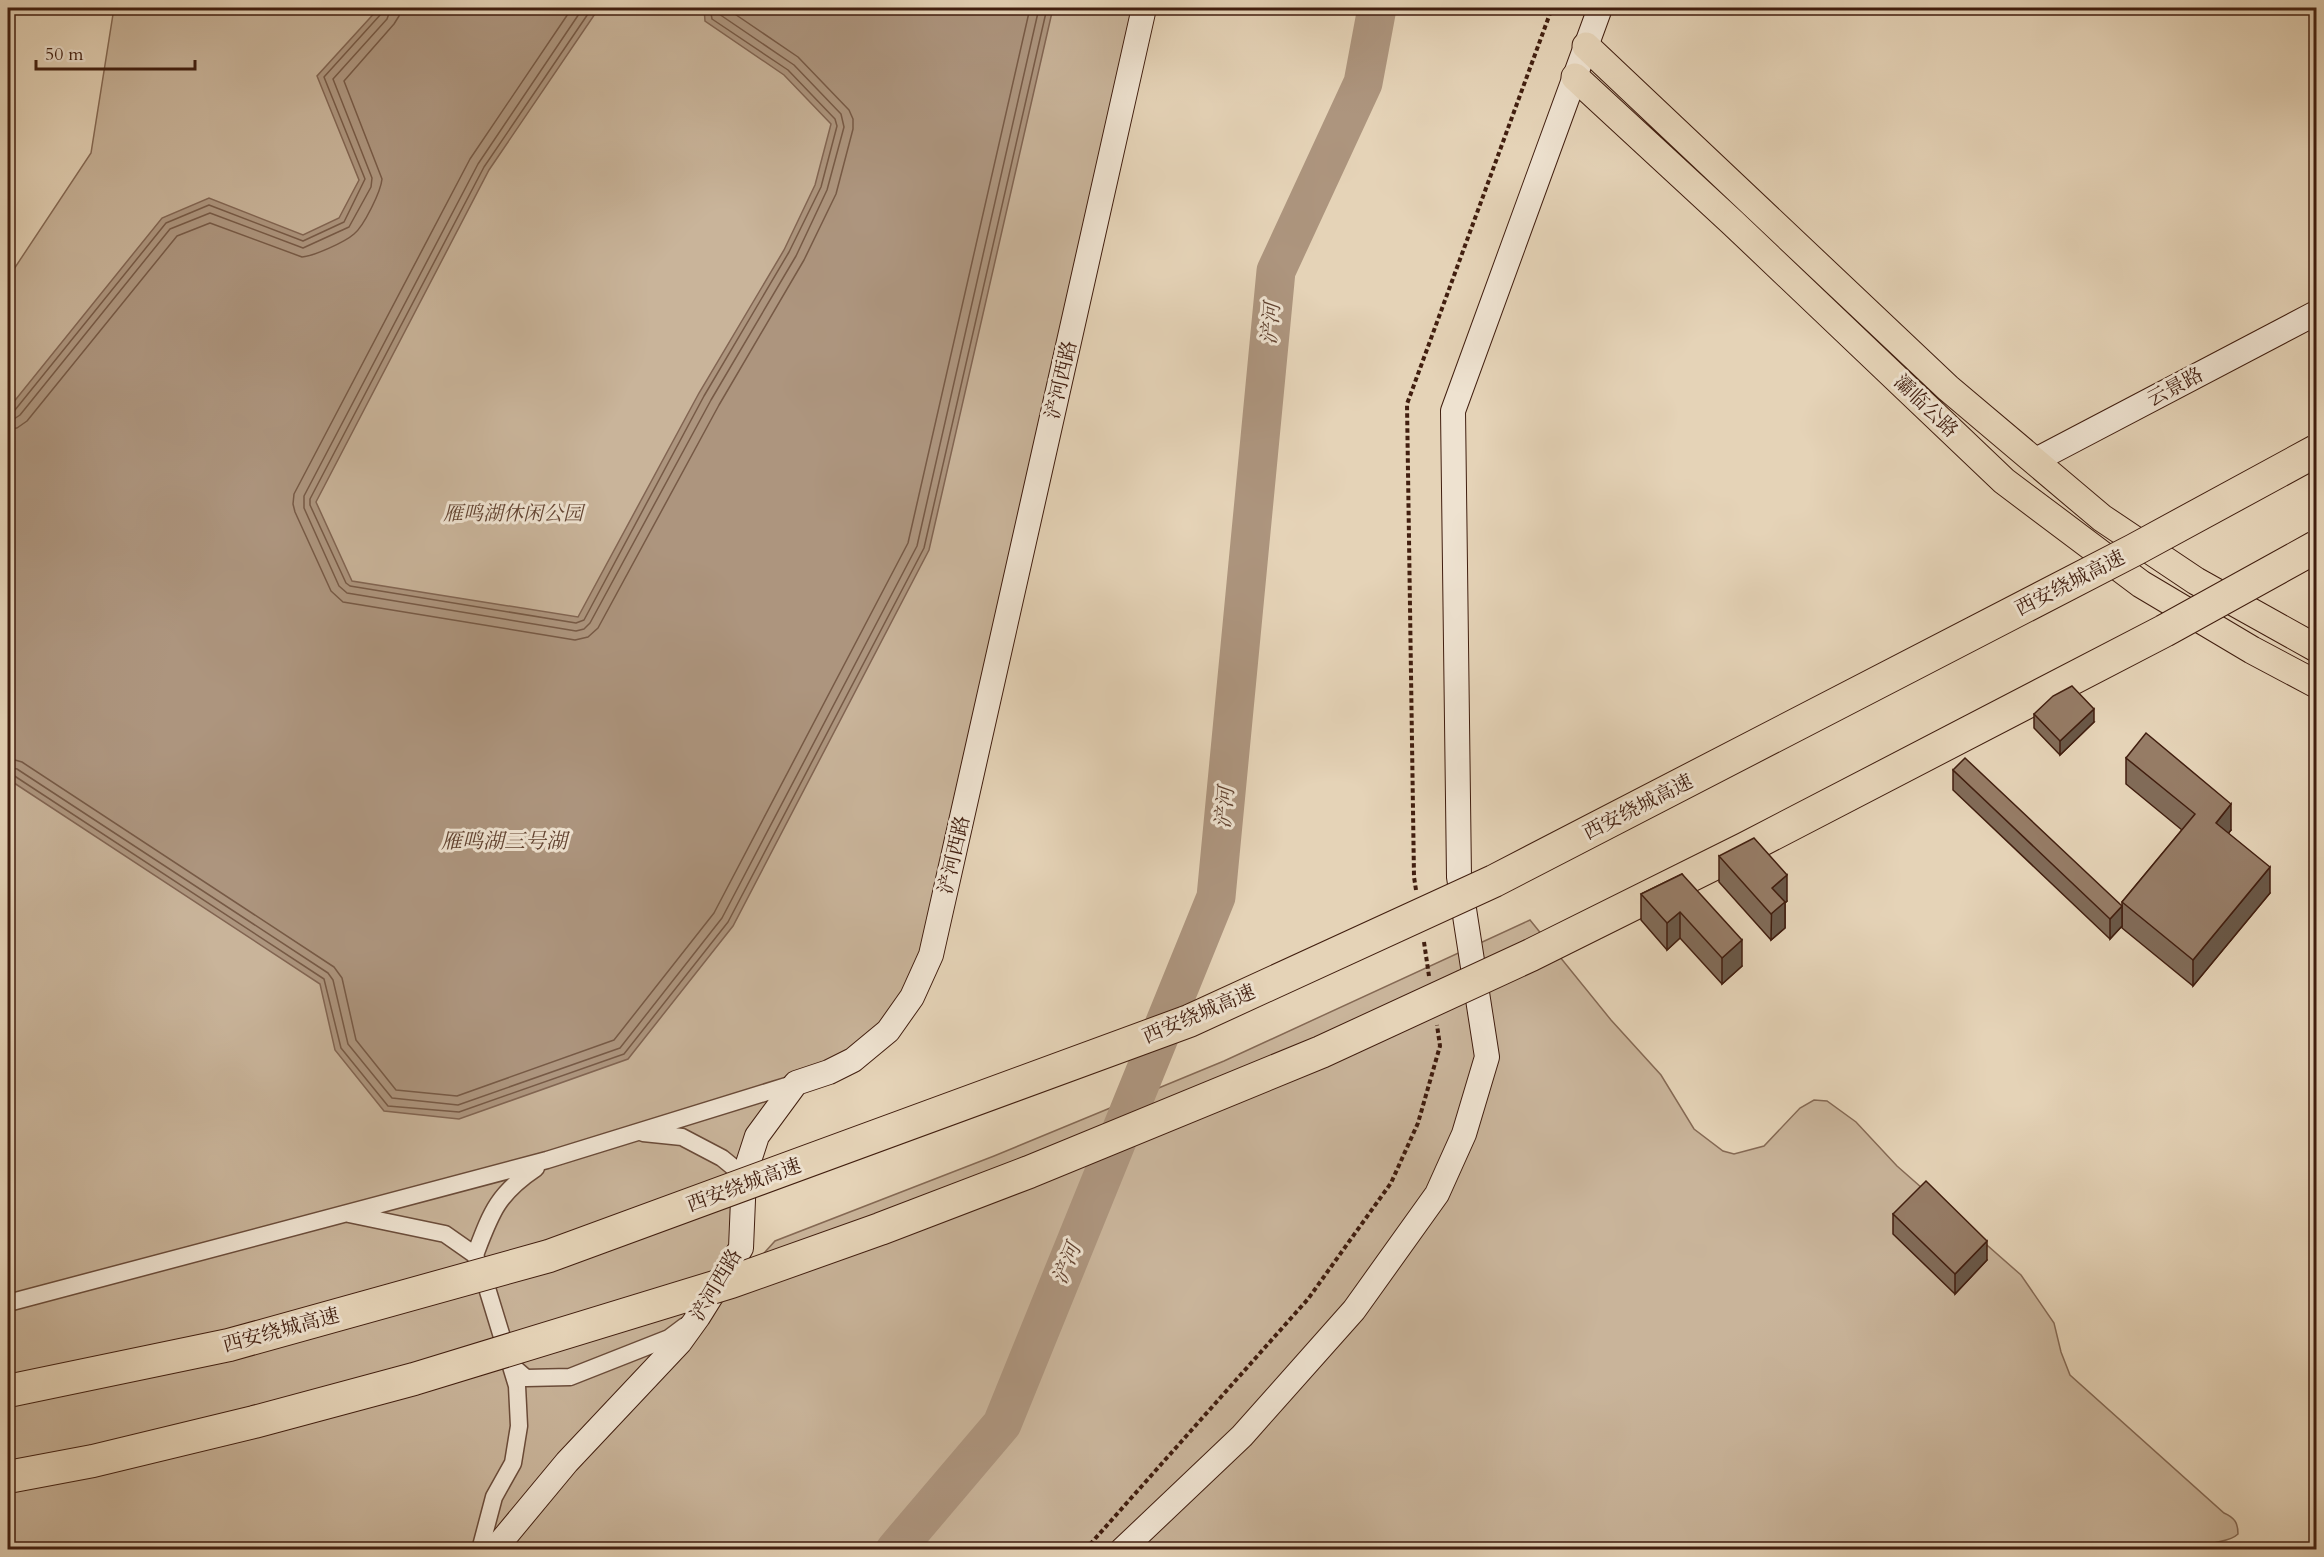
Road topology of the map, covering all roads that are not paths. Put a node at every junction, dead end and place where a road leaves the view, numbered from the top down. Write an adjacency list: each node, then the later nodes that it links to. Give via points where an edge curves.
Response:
1 (1144, 8): 11 (street, 浐河西路, via 931,955 912,997 888,1030 853,1060)
2 (1600, 8): 3 (street)
3 (1586, 46): 4 (street); 7 (main road, 灞临公路, via 1948,388)
4 (1575, 77): 10 (main road, 灞临公路, via 2004,481 2141,584); 24 (street, via 1453,411 1459,877 1487,1057 1464,1134 1437,1194 1354,1310 1242,1436)
5 (2316, 313): 7 (street, 云景路)
6 (2316, 452): 20 (highway, 西安绕城高速, bridge, via 1494,881 1189,1021 549,1256 229,1345)
7 (2034, 461): 9 (main road, 灞临公路, via 2102,518 2196,581)
8 (2316, 547): 21 (highway, bridge, via 1830,805 1531,955 1321,1052 1029,1172 731,1282 414,1379 93,1461)
9 (2316, 648)
10 (2316, 684)
11 (796, 1083): 12 (street); 14 (street, 浐河西路, via 757,1136)
12 (636, 1132): 13 (street); 14 (street, via 682,1137 722,1158)
13 (548, 1160): 15 (street); 16 (street, via 515,1182 491,1212)
14 (744, 1176): 18 (street, 浐河西路, via 741,1248)
15 (345, 1213): 16 (street, via 445,1234); 17 (street)
16 (475, 1255): 19 (street)
17 (8, 1303)
18 (698, 1317): 19 (street, via 669,1338 570,1377 526,1378); 23 (street, 浐河西路, via 680,1342 567,1462)
19 (510, 1364): 22 (street, via 517,1386 519,1426 513,1463 494,1497)
20 (8, 1391)
21 (8, 1477)
22 (480, 1550)
23 (494, 1550)
24 (1122, 1550)

